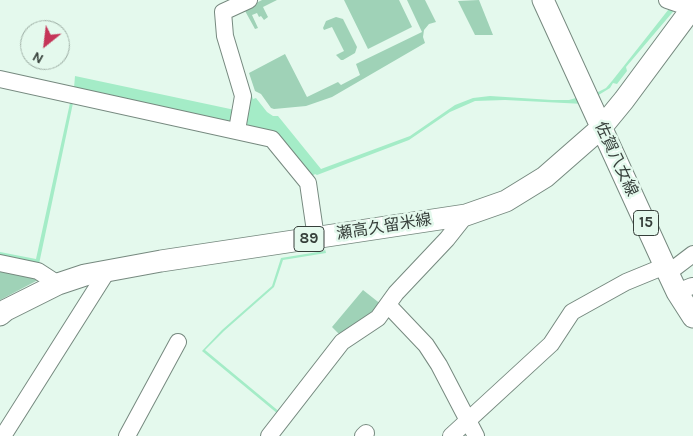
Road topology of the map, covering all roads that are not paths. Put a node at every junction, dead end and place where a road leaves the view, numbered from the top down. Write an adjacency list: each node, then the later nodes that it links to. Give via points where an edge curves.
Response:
1 (249, 0): 7 (street, via 224,12 225,36 243,96)
2 (543, 0): 6 (main road, 佐賀八女線 / 15)
3 (667, 0): 4 (street)
4 (693, 8): 6 (main road, 瀬高久留米線 / 89)
5 (0, 79): 7 (street)
6 (601, 128): 8 (main road, 瀬高久留米線 / 89, via 545,176 506,201); 13 (main road, 佐賀八女線 / 15)
7 (236, 130): 9 (street, via 272,138 308,183)
8 (466, 215): 9 (main road, 瀬高久留米線 / 89); 15 (street)
9 (316, 238): 12 (main road, 瀬高久留米線 / 89)
10 (693, 254): 13 (street)
11 (0, 263): 14 (street, via 38,271)
12 (108, 270): 14 (main road, 瀬高久留米線 / 89); 20 (street)
13 (676, 279): 17 (main road, 佐賀八女線 / 15); 19 (street, via 626,282 572,312 550,344)
14 (58, 284): 16 (main road, 瀬高久留米線 / 89)
15 (388, 305): 19 (street, via 426,345); 22 (street, via 378,318 342,342)
16 (0, 315)
17 (693, 317)
18 (178, 342): 21 (street)
19 (468, 421): 23 (street); 24 (street)
20 (3, 436)
21 (127, 436)
22 (269, 436)
23 (451, 436)
24 (476, 436)

